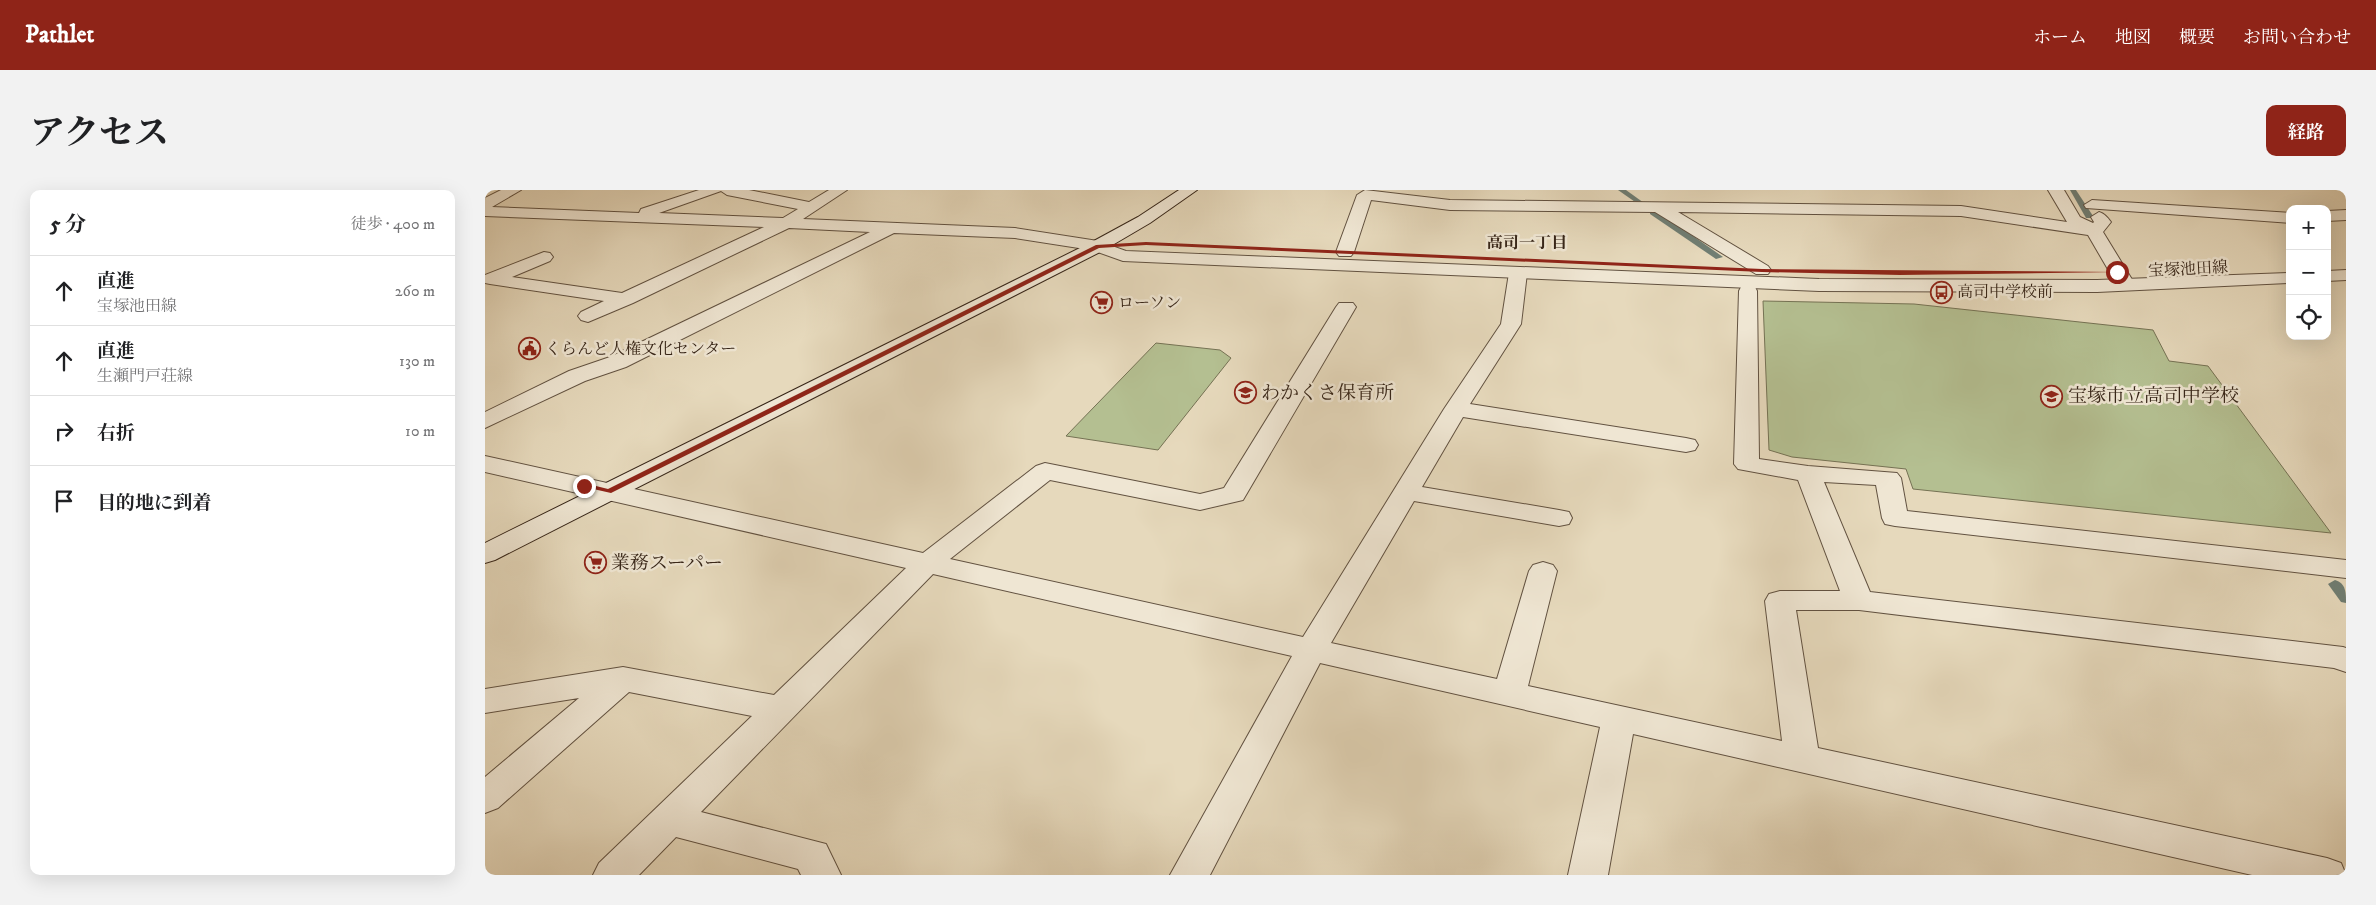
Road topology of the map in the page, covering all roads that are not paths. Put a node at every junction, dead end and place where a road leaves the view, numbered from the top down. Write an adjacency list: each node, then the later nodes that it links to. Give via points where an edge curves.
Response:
1 (513, 190): 10 (street)
2 (714, 190): 17 (street)
3 (727, 190): 12 (street)
4 (839, 190): 12 (street)
5 (1189, 190): 22 (street)
6 (1635, 190): 13 (street)
7 (2056, 190): 21 (street, via 2074,220)
8 (2083, 190): 11 (street)
9 (1451, 198): 13 (street); 23 (street, via 1365,195)
10 (485, 204)
11 (2092, 205): 18 (street); 21 (street, via 2103,222)
12 (810, 207): 19 (street)
13 (1657, 207): 21 (street, via 1794,202 1961,211); 28 (street)
14 (485, 211): 17 (street)
15 (2346, 215): 16 (street)
16 (2331, 216)
17 (630, 218): 19 (street)
18 (2286, 218)
19 (785, 224): 20 (street); 36 (street)
20 (895, 227): 22 (street, via 1015,233); 40 (street, via 618,362 577,376)
21 (2094, 231): 33 (street)
22 (1098, 246): 23 (street, 宝塚池田線, via 1146,243); 29 (street, via 1123,256); 44 (street)
23 (1345, 252): 28 (street, 宝塚池田線)
24 (544, 257): 34 (street)
25 (2346, 262): 26 (street)
26 (2331, 263)
27 (2286, 265): 33 (street, 宝塚池田線)
28 (1762, 270): 33 (street, 宝塚池田線)
29 (1518, 273): 33 (street, via 1819,284); 39 (street, via 1511,324)
30 (2346, 275): 31 (street)
31 (2331, 276)
32 (2286, 278): 33 (street)
33 (2122, 279)
34 (487, 280): 36 (street)
35 (1748, 291): 43 (street, via 1747,464)
36 (626, 299): 38 (street)
37 (1346, 307): 48 (street, via 1234,494 1200,502 1045,471)
38 (588, 316)
39 (1456, 409): 41 (street); 45 (street)
40 (485, 421)
41 (1686, 444)
42 (485, 464): 44 (street)
43 (1808, 474): 49 (street, via 1888,478 1895,518); 51 (street)
44 (609, 492): 47 (street); 48 (street)
45 (1406, 492): 46 (street); 52 (street)
46 (1559, 518)
47 (485, 554)
48 (927, 564): 52 (street); 57 (street)
49 (2346, 569)
50 (1543, 571): 55 (street)
51 (1859, 600): 53 (street, via 2343,658); 59 (street, via 1781,601)
52 (1311, 650): 55 (street); 64 (street)
53 (2346, 661)
54 (623, 680): 56 (street); 57 (street); 60 (street)
55 (1509, 694): 58 (street)
56 (485, 701)
57 (782, 709): 61 (street)
58 (1619, 718): 59 (street); 65 (street)
59 (1803, 758): 66 (street)
60 (485, 798)
61 (671, 820): 62 (street); 63 (street, via 812,856)
62 (613, 875)
63 (821, 875)
64 (1190, 875)
65 (1588, 875)
66 (2327, 875)

